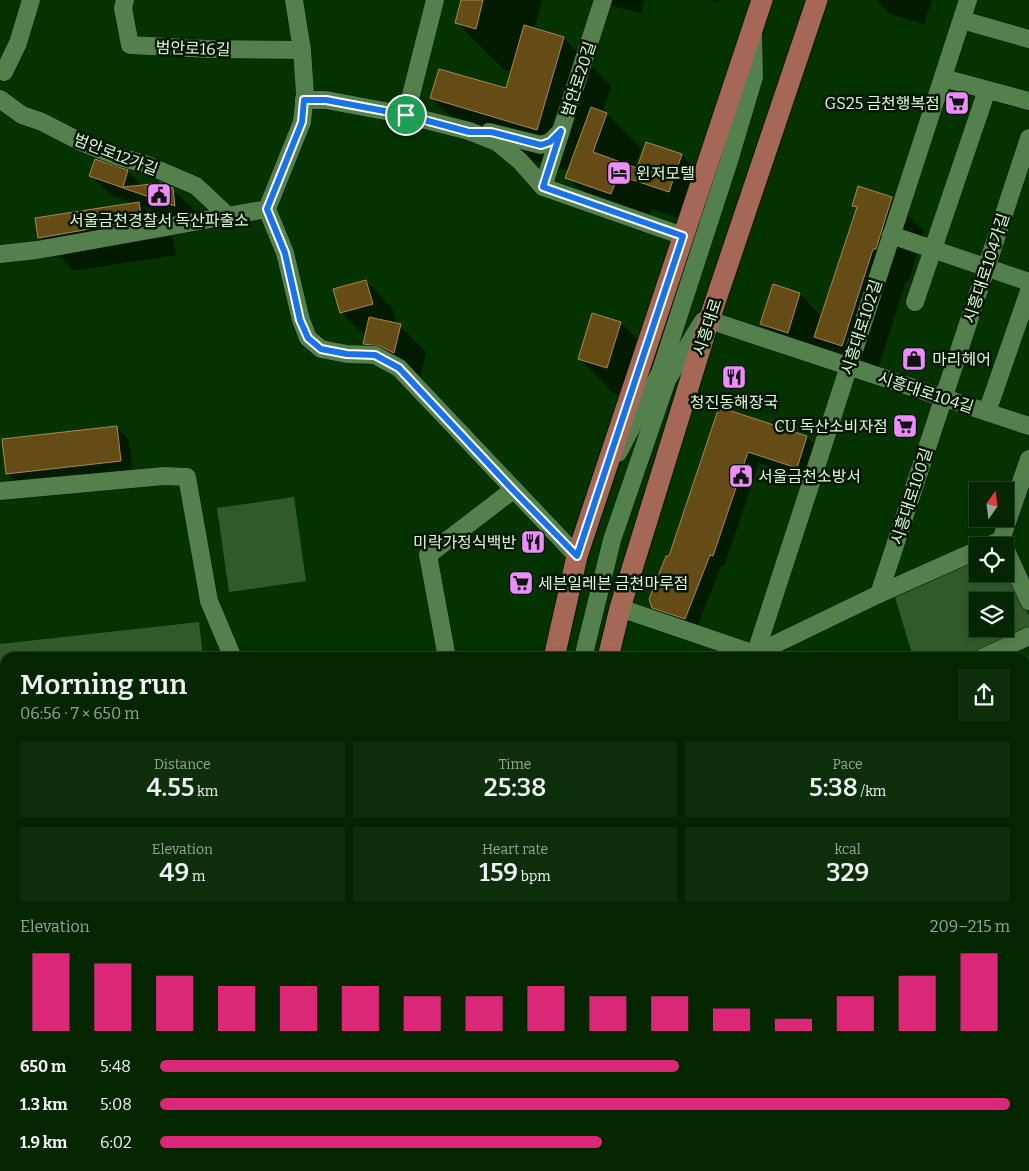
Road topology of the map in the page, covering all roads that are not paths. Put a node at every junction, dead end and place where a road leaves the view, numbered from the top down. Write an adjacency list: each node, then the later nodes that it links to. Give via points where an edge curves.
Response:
1 (31, 0): 13 (street, via 18,43)
2 (125, 0): 12 (street, 범안로16길, via 123,8 130,45)
3 (294, 0): 12 (street)
4 (435, 0): 20 (street)
5 (603, 0): 21 (street, 범안로20길)
6 (762, 0): 10 (main road)
7 (817, 0): 35 (main road, 시흥대로)
8 (968, 0): 9 (street, 시흥대로102길)
9 (962, 20): 11 (street); 14 (street, 시흥대로102길)
10 (753, 26): 27 (main road); 41 (street, via 754,77 660,373)
11 (1029, 39)
12 (302, 50): 18 (street)
13 (2, 70): 16 (street)
14 (943, 78): 15 (street); 28 (street, 시흥대로102길)
15 (986, 90): 19 (street); 29 (street)
16 (0, 94)
17 (0, 99): 26 (street, 범안로12가길, via 22,115 82,143 196,186)
18 (304, 100): 20 (street, via 326,100); 25 (street, via 302,122)
19 (1029, 101)
20 (406, 115): 22 (street)
21 (561, 131): 22 (street, via 550,142 541,145 491,132); 24 (street, 범안로20길)
22 (469, 132): 24 (street, via 497,142 520,161)
23 (1029, 138): 31 (street, 시흥대로104가길)
24 (543, 187): 27 (street)
25 (267, 209): 26 (street); 42 (street, via 285,253 300,320 308,338 321,349 375,355 399,368)
26 (227, 215): 30 (street)
27 (683, 236): 41 (main road)
28 (891, 236): 29 (street); 36 (street, 시흥대로102길)
29 (933, 249): 31 (street); 34 (street)
30 (0, 254)
31 (986, 267): 32 (street); 37 (street, 시흥대로104가길)
32 (1029, 282)
33 (1029, 291): 38 (street)
34 (915, 302)
35 (712, 311): 36 (street, 시흥대로104길); 50 (main road, 시흥대로); 55 (street, via 667,380 612,540)
36 (849, 366): 37 (street, 시흥대로104길); 58 (street, 시흥대로102길)
37 (943, 397): 38 (street, 시흥대로104길); 48 (street, 시흥대로100길)
38 (987, 412): 39 (street, 시흥대로104길)
39 (1029, 426)
40 (1029, 459): 44 (street)
41 (605, 474): 46 (main road)
42 (513, 490): 46 (street); 53 (street, via 428,555)
43 (0, 491): 52 (street, via 164,476 187,477 209,601)
44 (1002, 537)
45 (969, 554): 48 (street)
46 (577, 556): 54 (main road)
47 (1014, 573): 49 (street)
48 (879, 594): 59 (street)
49 (1029, 601)
50 (620, 608): 56 (main road, 시흥대로); 57 (street)
51 (1029, 636): 60 (street)
52 (230, 652)
53 (446, 652)
54 (555, 652)
55 (584, 652)
56 (609, 652)
57 (743, 652)
58 (755, 652)
59 (762, 652)
60 (995, 652)

